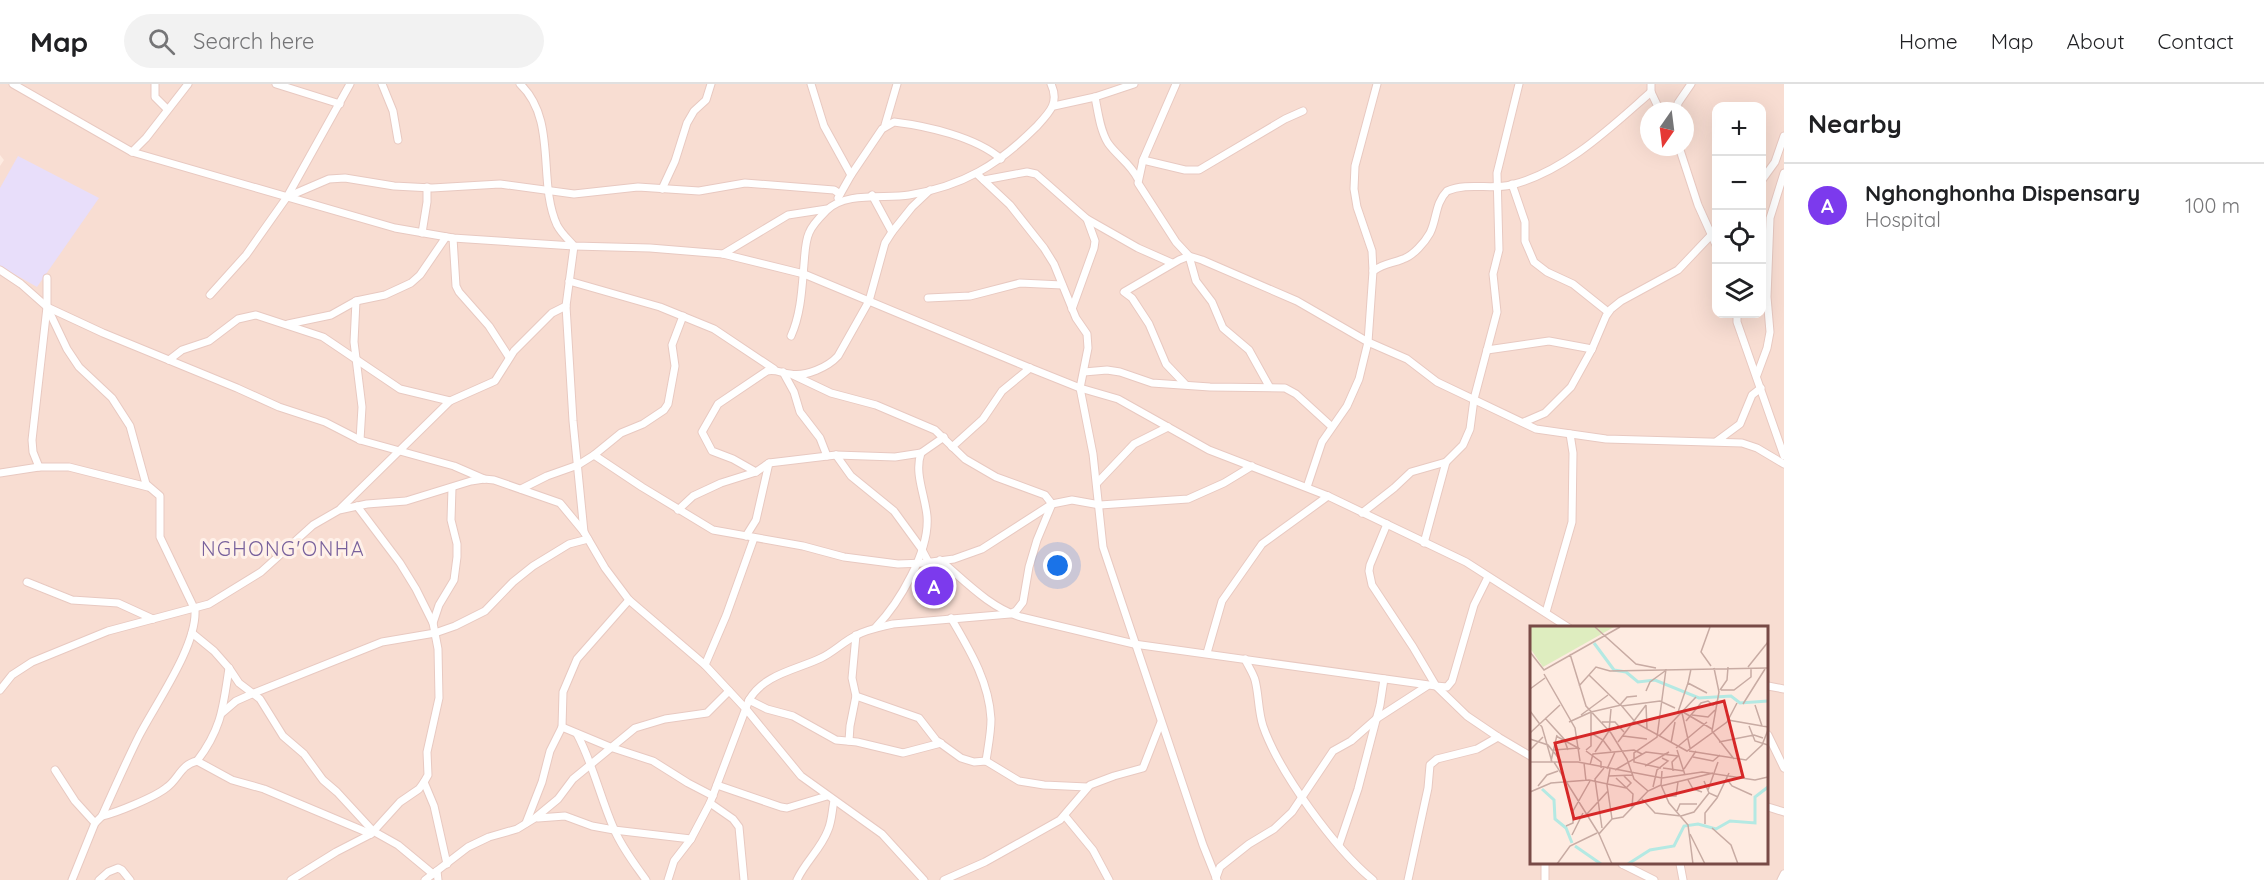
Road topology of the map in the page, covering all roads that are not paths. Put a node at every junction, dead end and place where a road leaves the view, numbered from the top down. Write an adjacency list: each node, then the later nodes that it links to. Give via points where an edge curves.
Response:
1 (13, 84): 28 (street)
2 (155, 84): 23 (street, via 155,97)
3 (188, 84): 23 (street)
4 (276, 84): 21 (street)
5 (350, 84): 21 (street)
6 (382, 84): 27 (street)
7 (520, 84): 42 (street, via 542,125)
8 (711, 84): 41 (street, via 706,100 687,123)
9 (812, 84): 35 (street, via 824,126)
10 (897, 84): 25 (street)
11 (1051, 84): 22 (street, via 1056,98)
12 (1134, 84): 18 (street)
13 (1176, 84): 31 (street)
14 (1377, 84): 59 (street, via 1355,166 1354,189 1372,251)
15 (1520, 84): 39 (street, via 1498,167)
16 (1691, 84): 20 (street)
17 (1651, 88): 19 (street); 38 (street, via 1595,139 1562,162)
18 (1095, 97): 22 (street); 36 (street, via 1104,136)
19 (1656, 102)
20 (1679, 102)
21 (340, 104): 46 (street)
22 (1054, 106): 30 (street)
23 (167, 109): 28 (street)
24 (1303, 111): 31 (street, via 1199,170)
25 (884, 128): 30 (street, via 894,122 946,133); 35 (street)
26 (1784, 136): 34 (street, via 1775,162)
27 (398, 140)
28 (132, 152): 46 (street)
29 (1682, 156): 49 (street, via 1698,205)
30 (1001, 159): 33 (street)
31 (1143, 160): 36 (street)
32 (1784, 173): 87 (street, via 1770,218 1770,332)
33 (977, 174): 37 (street); 43 (street)
34 (1766, 174)
35 (851, 175): 44 (street)
36 (1138, 179): 56 (street, via 1176,242)
37 (984, 180): 48 (street, via 1027,172 1036,174); 63 (street, via 1044,248)
38 (1512, 184): 39 (street); 71 (street, via 1534,262 1573,284)
39 (1498, 186): 59 (street, via 1477,185 1447,191 1425,240 1407,257); 78 (street, via 1499,250 1493,274 1498,307)
40 (427, 187): 42 (street, via 500,184); 46 (street, via 345,178 322,182); 51 (street)
41 (662, 189): 42 (street, via 626,188 581,194); 44 (street, via 699,190 765,183 834,190)
42 (550, 190): 54 (street, via 556,223)
43 (930, 190): 45 (street, via 902,196); 50 (street)
44 (840, 194): 47 (street)
45 (872, 195): 47 (street); 50 (street)
46 (287, 197): 51 (street); 64 (street, via 246,255)
47 (830, 207): 55 (street, via 782,217); 60 (street, via 808,234)
48 (1088, 219): 57 (street); 70 (street, via 1095,247)
49 (1712, 230)
50 (892, 232): 67 (street, via 885,243)
51 (422, 233): 53 (street)
52 (1712, 235): 71 (street, via 1678,270)
53 (450, 238): 54 (street); 66 (street, via 411,283 385,295); 79 (street, via 456,286)
54 (574, 246): 55 (street); 62 (street)
55 (723, 254): 60 (street)
56 (1189, 256): 57 (street); 76 (street, via 1297,301); 89 (street, via 1196,281 1212,302 1223,328 1249,350)
57 (1172, 263): 88 (street, via 1124,292 1149,324 1166,364)
58 (0, 270): 69 (street)
59 (1373, 271): 76 (street)
60 (804, 274): 67 (street); 75 (street)
61 (47, 278): 69 (street)
62 (568, 281): 68 (street); 72 (street)
63 (1062, 285): 65 (street, via 1020,283 970,296); 70 (street)
64 (210, 295)
65 (928, 298)
66 (356, 301): 74 (street, via 331,315); 81 (street)
67 (869, 301): 82 (street); 86 (street, via 832,362)
68 (566, 306): 79 (street, via 552,313); 111 (street)
69 (47, 308): 80 (street); 113 (street, via 32,440); 118 (street, via 75,363 112,398 130,426)
70 (1071, 309): 85 (street, via 1089,339)
71 (1608, 312): 77 (street)
72 (683, 316): 83 (street, via 720,332); 104 (street, via 672,345 675,366 666,408 621,433)
73 (1737, 318): 87 (street)
74 (287, 324): 80 (street, via 256,315 243,317 209,341 182,350); 81 (street, via 323,337)
75 (791, 336)
76 (1368, 342): 92 (street, via 1401,355 1437,382); 95 (street, via 1357,385)
77 (1592, 349): 78 (street, via 1549,341); 94 (street, via 1566,393 1545,413)
78 (1487, 350): 92 (street)
79 (509, 357): 93 (street, via 495,381)
80 (169, 360): 99 (street, via 279,407 325,422)
81 (356, 361): 93 (street, via 400,389); 99 (street, via 362,408)
82 (1030, 368): 90 (street); 101 (street, via 1002,391 983,419)
83 (774, 369): 84 (street); 114 (street, via 718,404 702,432 712,451)
84 (783, 372): 86 (street); 106 (street, via 800,411 820,438)
85 (1084, 372): 88 (street, via 1107,370 1152,383); 90 (street)
86 (793, 375): 98 (street, via 831,393 902,414)
87 (1757, 375): 91 (street)
88 (1185, 384): 89 (street)
89 (1269, 386): 95 (street, via 1285,387 1296,394)
90 (1080, 388): 96 (street, via 1118,399); 117 (street)
91 (1761, 388): 100 (street, via 1752,395 1740,424); 107 (street)
92 (1474, 399): 94 (street); 108 (street, via 1463,446)
93 (450, 401): 102 (street)
94 (1524, 422): 97 (street, via 1536,429)
95 (1331, 426): 119 (street)
96 (1168, 427): 112 (street, via 1209,450); 117 (street, via 1134,444)
97 (1570, 434): 100 (street, via 1633,441); 141 (street, via 1572,522)
98 (944, 437): 101 (street); 103 (street)
99 (360, 440): 102 (street)
100 (1716, 441): 110 (street, via 1749,445)
101 (952, 447): 123 (street, via 996,477 1045,495)
102 (398, 452): 116 (street, via 454,465); 126 (street)
103 (921, 453): 105 (street, via 895,457); 133 (street, via 918,468 927,522)
104 (594, 455): 111 (street); 127 (street)
105 (836, 455): 106 (street); 133 (street, via 852,476 894,511)
106 (827, 456): 109 (street)
107 (1784, 456)
108 (1446, 462): 128 (street, via 1411,472); 132 (street)
109 (770, 463): 114 (street); 131 (street)
110 (1784, 464)
111 (578, 465): 121 (street); 130 (street)
112 (1252, 466): 119 (street); 124 (street, via 1194,497)
113 (39, 467): 115 (street); 118 (street, via 75,468)
114 (756, 472): 127 (street, via 693,496)
115 (0, 473)
116 (484, 479): 120 (street); 121 (street)
117 (1097, 483): 124 (street)
118 (148, 487): 140 (street, via 160,496 160,537)
119 (1307, 487): 122 (street)
120 (452, 488): 125 (street, via 406,501); 145 (street, via 450,520 457,550 455,576)
121 (521, 489): 130 (street, via 560,503)
122 (1328, 496): 128 (street); 152 (street, via 1262,544 1222,601)
123 (1052, 504): 124 (street, via 1075,500); 134 (street, via 982,549); 142 (street, via 1029,567 1023,602)
124 (1100, 505): 151 (street, via 1105,556)
125 (357, 506): 126 (street); 145 (street, via 408,574)
126 (339, 510): 140 (street, via 313,525 261,572)
127 (678, 510): 131 (street, via 712,530)
128 (1362, 513): 129 (street)
129 (1387, 524): 132 (street); 158 (street, via 1370,565 1371,581)
130 (586, 536): 139 (street); 149 (street, via 533,566 479,614)
131 (750, 537): 136 (street, via 863,561); 154 (street, via 726,616)
132 (1424, 543): 137 (street)
133 (921, 548): 135 (street); 136 (street)
134 (940, 560): 135 (street); 142 (street)
135 (929, 563): 136 (street)
136 (917, 564): 147 (street, via 896,604)
137 (1488, 577): 141 (street); 158 (street, via 1474,605 1452,681 1447,687)
138 (27, 582): 144 (street, via 72,600 118,603)
139 (629, 600): 154 (street); 170 (street, via 577,659 564,692)
140 (195, 610): 144 (street); 148 (street)
141 (1546, 612): 146 (street)
142 (1010, 614): 143 (street); 151 (street)
143 (951, 618): 147 (street); 179 (street, via 985,686 991,719)
144 (153, 619): 160 (street, via 32,662 18,669)
145 (434, 623): 149 (street)
146 (1566, 626)
147 (875, 628): 150 (street)
148 (192, 633): 155 (street); 192 (street)
149 (435, 633): 163 (street, via 382,642); 183 (street, via 439,698)
150 (856, 635): 164 (street, via 852,674); 165 (street, via 819,659 774,677)
151 (1134, 644): 152 (street); 169 (street)
152 (1207, 653): 153 (street)
153 (1245, 659): 156 (street); 187 (street, via 1254,677 1268,738)
154 (705, 665): 162 (street)
155 (229, 668): 163 (street, via 239,683); 167 (street)
156 (1384, 679): 157 (street); 168 (street)
157 (1427, 686): 158 (street); 168 (street)
158 (1436, 686): 172 (street, via 1467,716)
159 (1769, 686): 161 (street)
160 (1, 687)
161 (1784, 689)
162 (729, 692): 166 (street); 176 (street, via 707,712 647,723)
163 (254, 693): 167 (street); 198 (street, via 283,736 304,754)
164 (855, 696): 174 (street); 175 (street, via 919,718)
165 (749, 700): 166 (street); 174 (street, via 793,716 829,737)
166 (746, 709): 184 (street); 186 (street, via 801,776)
167 (222, 713): 178 (street, via 211,742)
168 (1376, 719): 187 (street, via 1330,754); 200 (street)
169 (1161, 722): 185 (street, via 1143,768); 206 (street)
170 (562, 727): 171 (street); 196 (street)
171 (577, 734): 176 (street); 180 (street)
172 (1498, 737): 177 (street); 220 (street, via 1477,750 1437,759 1430,765)
173 (1769, 739): 181 (street)
174 (849, 741): 175 (street, via 903,753)
175 (941, 743): 179 (street, via 965,759)
176 (610, 747): 180 (street); 188 (street, via 653,761)
177 (1530, 756)
178 (197, 761): 192 (street, via 183,767 167,788); 198 (street, via 232,780)
179 (986, 761): 185 (street, via 1027,783)
180 (591, 763): 194 (street); 197 (street)
181 (1784, 768)
182 (55, 770): 195 (street)
183 (424, 782): 198 (street); 201 (street, via 434,806)
184 (717, 785): 186 (street, via 787,808); 188 (street)
185 (1087, 787): 193 (street)
186 (827, 796): 189 (street)
187 (1302, 796): 200 (street); 206 (street, via 1280,824 1220,867)
188 (711, 799): 199 (street); 214 (street, via 740,827)
189 (834, 801): 215 (street, via 828,830); 216 (street, via 882,834)
190 (1769, 808): 191 (street)
191 (1784, 812)
192 (102, 816): 195 (street)
193 (1065, 816): 217 (street, via 985,862); 218 (street, via 1093,850)
194 (535, 818): 196 (street); 197 (street, via 565,816)
195 (95, 823): 207 (street)
196 (526, 824): 201 (street, via 468,847)
197 (614, 830): 199 (street); 212 (street)
198 (372, 833): 205 (street, via 398,845); 210 (street)
199 (691, 839): 213 (street, via 674,861)
200 (1339, 845): 219 (street)
201 (447, 864): 205 (street)
202 (1624, 865): 221 (street)
203 (1680, 865): 222 (street)
204 (1784, 874): 223 (street)
205 (436, 875): 211 (street)
206 (1216, 879)
207 (72, 880)
208 (99, 880): 209 (street, via 118,868)
209 (130, 880)
210 (291, 880)
211 (425, 880)
212 (645, 880)
213 (668, 880)
214 (744, 880)
215 (797, 880)
216 (924, 880)
217 (944, 880)
218 (1109, 880)
219 (1373, 880)
220 (1408, 880)
221 (1654, 880)
222 (1683, 880)
223 (1780, 880)

